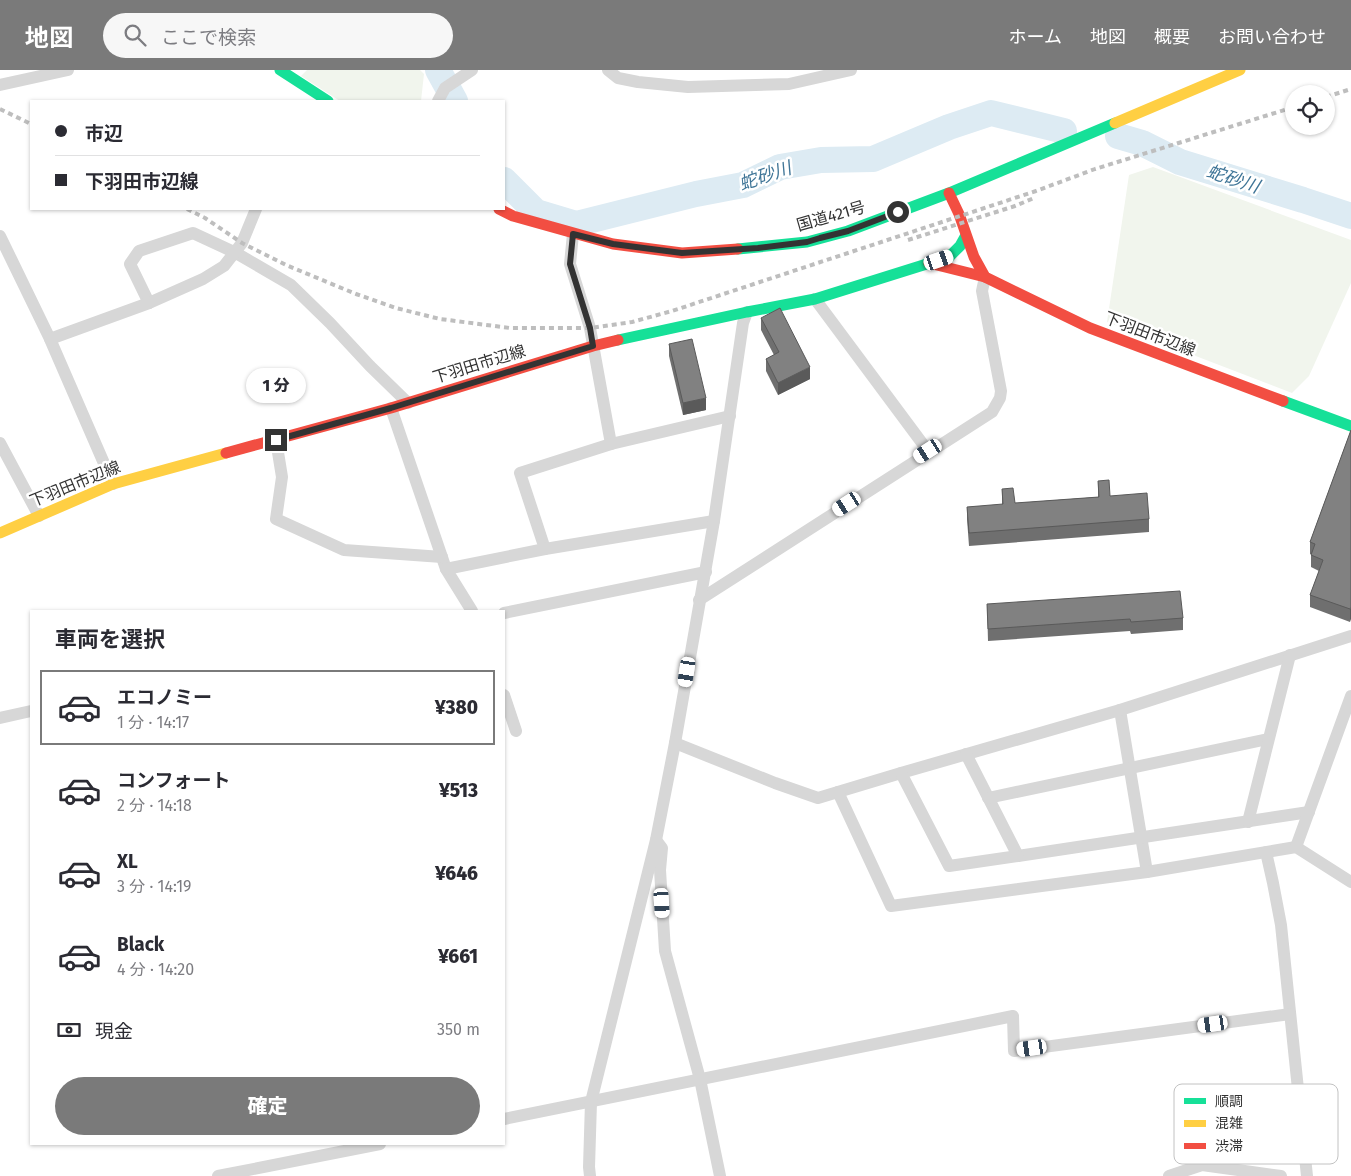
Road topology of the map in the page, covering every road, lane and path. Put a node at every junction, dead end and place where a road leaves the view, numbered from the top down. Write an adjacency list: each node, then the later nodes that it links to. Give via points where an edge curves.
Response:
1 (68, 70): 7 (street)
2 (280, 70): 8 (main road)
3 (472, 70): 9 (street, via 445,88)
4 (608, 70): 5 (street, via 618,78 688,88 789,84)
5 (851, 70)
6 (1240, 70): 10 (main road, 国道421号)
7 (0, 84)
8 (326, 100)
9 (439, 100)
10 (948, 193): 13 (main road, 国道421号, via 848,231 807,242 758,248 682,253 613,244); 15 (main road, via 957,206)
11 (256, 210): 16 (street)
12 (501, 210): 13 (main road, 国道421号)
13 (573, 234): 23 (street, via 570,264)
14 (0, 236): 22 (street)
15 (965, 236): 17 (main road, 下羽田市辺線, via 949,257); 18 (main road, via 977,266)
16 (236, 253): 20 (street, via 224,266 203,279); 20 (street, via 192,233 139,251 130,264); 24 (street, via 292,285)
17 (929, 263): 18 (main road, 下羽田市辺線); 19 (main road, 下羽田市辺線)
18 (986, 277): 27 (main road, 下羽田市辺線, via 1090,328); 31 (street, via 982,292 1000,398 992,412)
19 (815, 299): 21 (main road, 下羽田市辺線); 31 (street)
20 (149, 303): 22 (street)
21 (747, 312): 23 (main road, 下羽田市辺線); 26 (street)
22 (50, 339): 32 (street)
23 (593, 346): 24 (main road, 下羽田市辺線); 30 (street)
24 (408, 403): 25 (main road, 下羽田市辺線)
25 (391, 408): 28 (main road, 下羽田市辺線); 37 (street)
26 (730, 416): 30 (street); 34 (street)
27 (1351, 426)
28 (276, 440): 32 (main road, 下羽田市辺線); 37 (street, via 282,476 276,519 344,550)
29 (0, 443): 33 (street)
30 (611, 444): 36 (street, via 520,472)
31 (928, 451): 40 (street)
32 (113, 484): 33 (main road, 下羽田市辺線)
33 (39, 516): 35 (main road, 下羽田市辺線)
34 (714, 521): 36 (street); 39 (street)
35 (0, 533)
36 (546, 549): 38 (street)
37 (442, 557): 38 (street)
38 (446, 569): 41 (street)
39 (706, 572): 40 (street); 42 (street)
40 (699, 600): 52 (street)
41 (471, 610)
42 (505, 613)
43 (1351, 636): 44 (street)
44 (1290, 655): 47 (street); 51 (street)
45 (1351, 696): 58 (street)
46 (505, 698): 50 (street)
47 (1120, 710): 53 (street); 54 (street)
48 (30, 711): 49 (street)
49 (0, 718)
50 (516, 731)
51 (1268, 739): 54 (street); 59 (street)
52 (675, 743): 56 (street, via 818,798); 61 (street)
53 (966, 754): 55 (street); 57 (street)
54 (1130, 768): 57 (street); 60 (street)
55 (901, 773): 56 (street); 64 (street, via 949,866)
56 (838, 792): 65 (street, via 891,906)
57 (988, 798): 64 (street)
58 (1309, 812): 59 (street); 62 (street)
59 (1248, 822): 60 (street)
60 (1142, 838): 64 (street); 65 (street)
61 (656, 840): 68 (street, via 662,848 660,870 665,951); 70 (street)
62 (1296, 847): 63 (street); 66 (street)
63 (1266, 852): 65 (street); 67 (street, via 1281,925)
64 (1018, 856)
65 (1147, 872)
66 (1351, 882)
67 (1290, 1014): 68 (street, via 1014,1051 1012,1016); 69 (street)
68 (700, 1079): 70 (street); 75 (street)
69 (1297, 1084)
70 (591, 1102): 71 (street); 74 (street)
71 (505, 1119)
72 (375, 1145): 73 (street)
73 (218, 1176)
74 (590, 1176)
75 (720, 1176)
76 (1168, 1176): 77 (street, via 1202,1165)
77 (1281, 1176)

